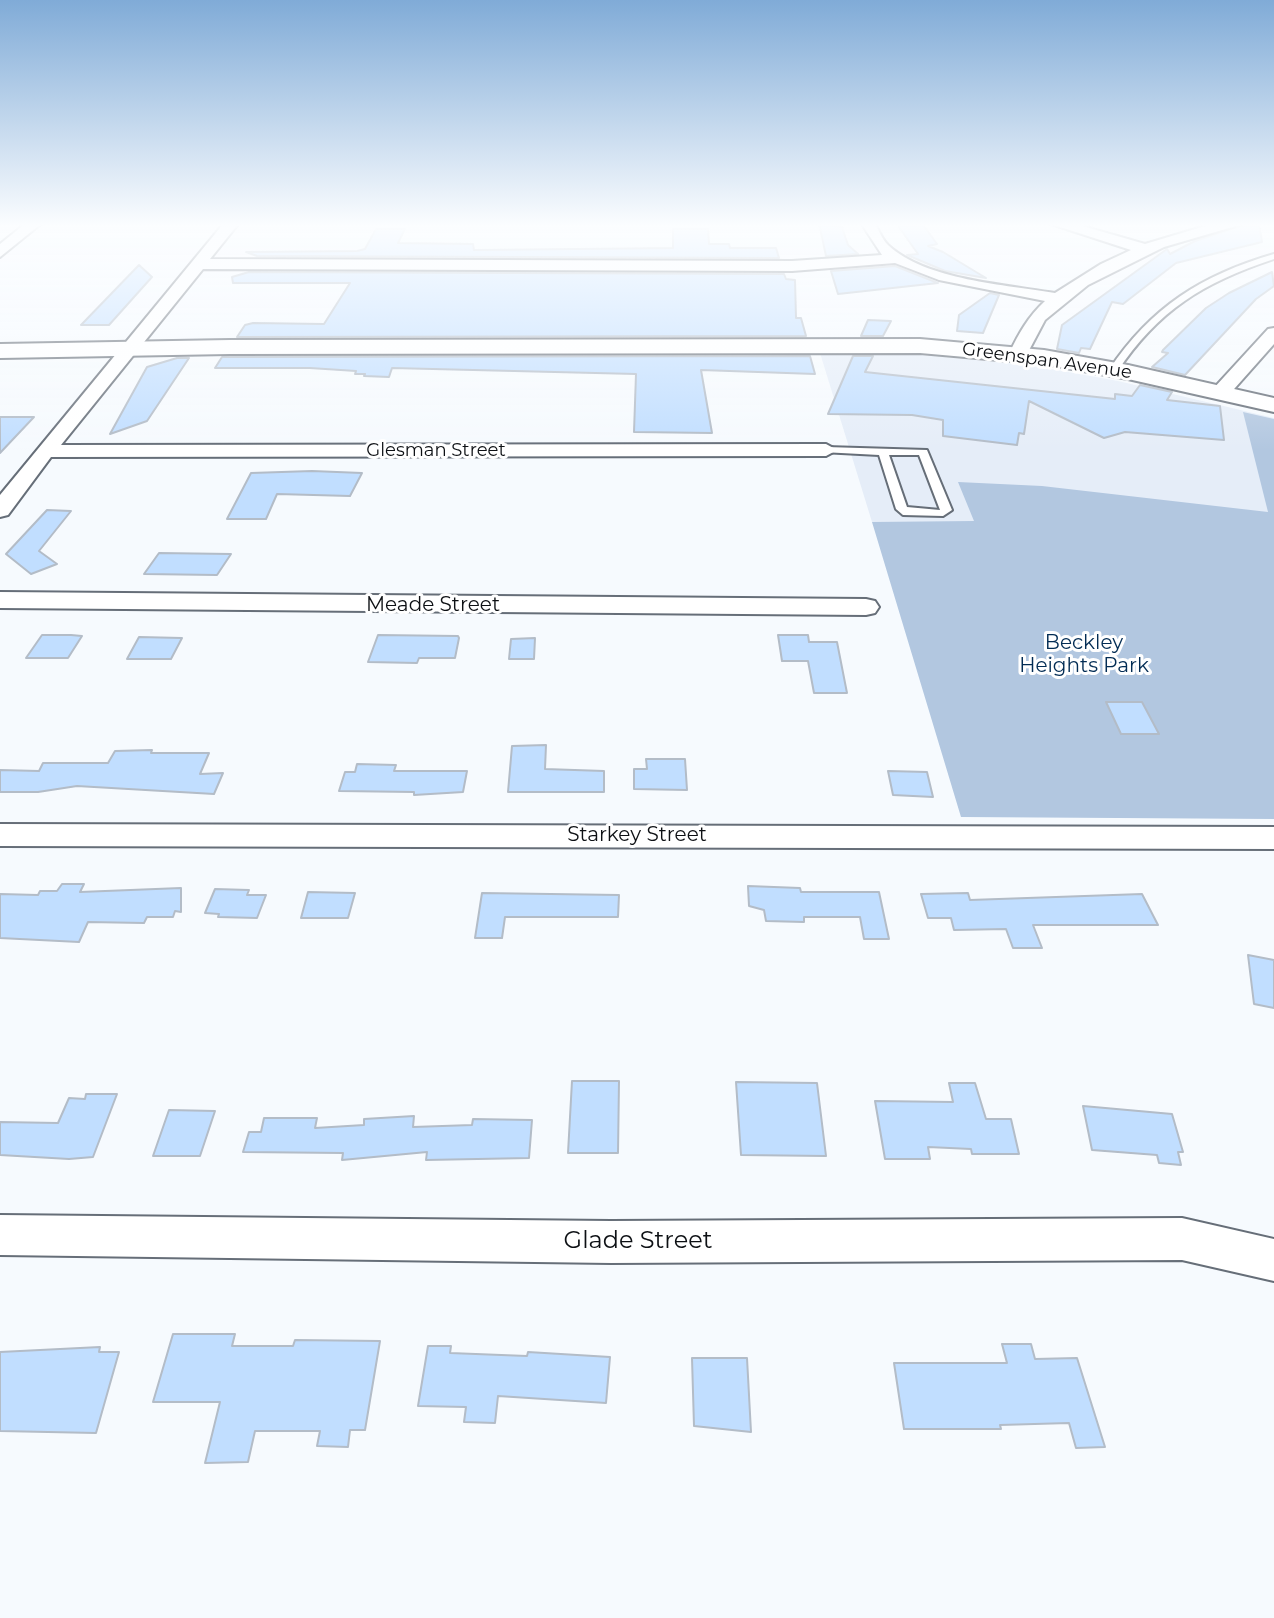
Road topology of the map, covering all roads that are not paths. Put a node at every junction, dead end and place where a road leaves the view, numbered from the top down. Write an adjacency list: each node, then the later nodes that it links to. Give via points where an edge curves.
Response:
1 (170, 299): 6 (street)
2 (1060, 299): 7 (street, via 1038,318)
3 (1177, 299): 8 (lane, via 1139,332)
4 (1274, 333): 9 (street)
5 (0, 351): 6 (street, Greenspan Avenue)
6 (127, 351): 7 (street, Greenspan Avenue, via 245,346 882,345); 12 (street)
7 (1018, 354): 8 (street, Greenspan Avenue)
8 (1114, 370): 9 (street, Greenspan Avenue)
9 (1220, 393): 10 (street, Greenspan Avenue)
10 (1274, 405)
11 (826, 450): 12 (street, Glesman Street); 13 (lane)
12 (45, 451): 14 (street)
13 (883, 452): 13 (lane, via 902,509 946,510 923,452)
14 (0, 510)
15 (0, 600): 16 (street, Meade Street)
16 (866, 607)
17 (0, 835): 18 (street, Starkey Street)
18 (1274, 838)
19 (0, 1235): 20 (street, Glade Street, via 611,1242 1182,1239)
20 (1274, 1260)

